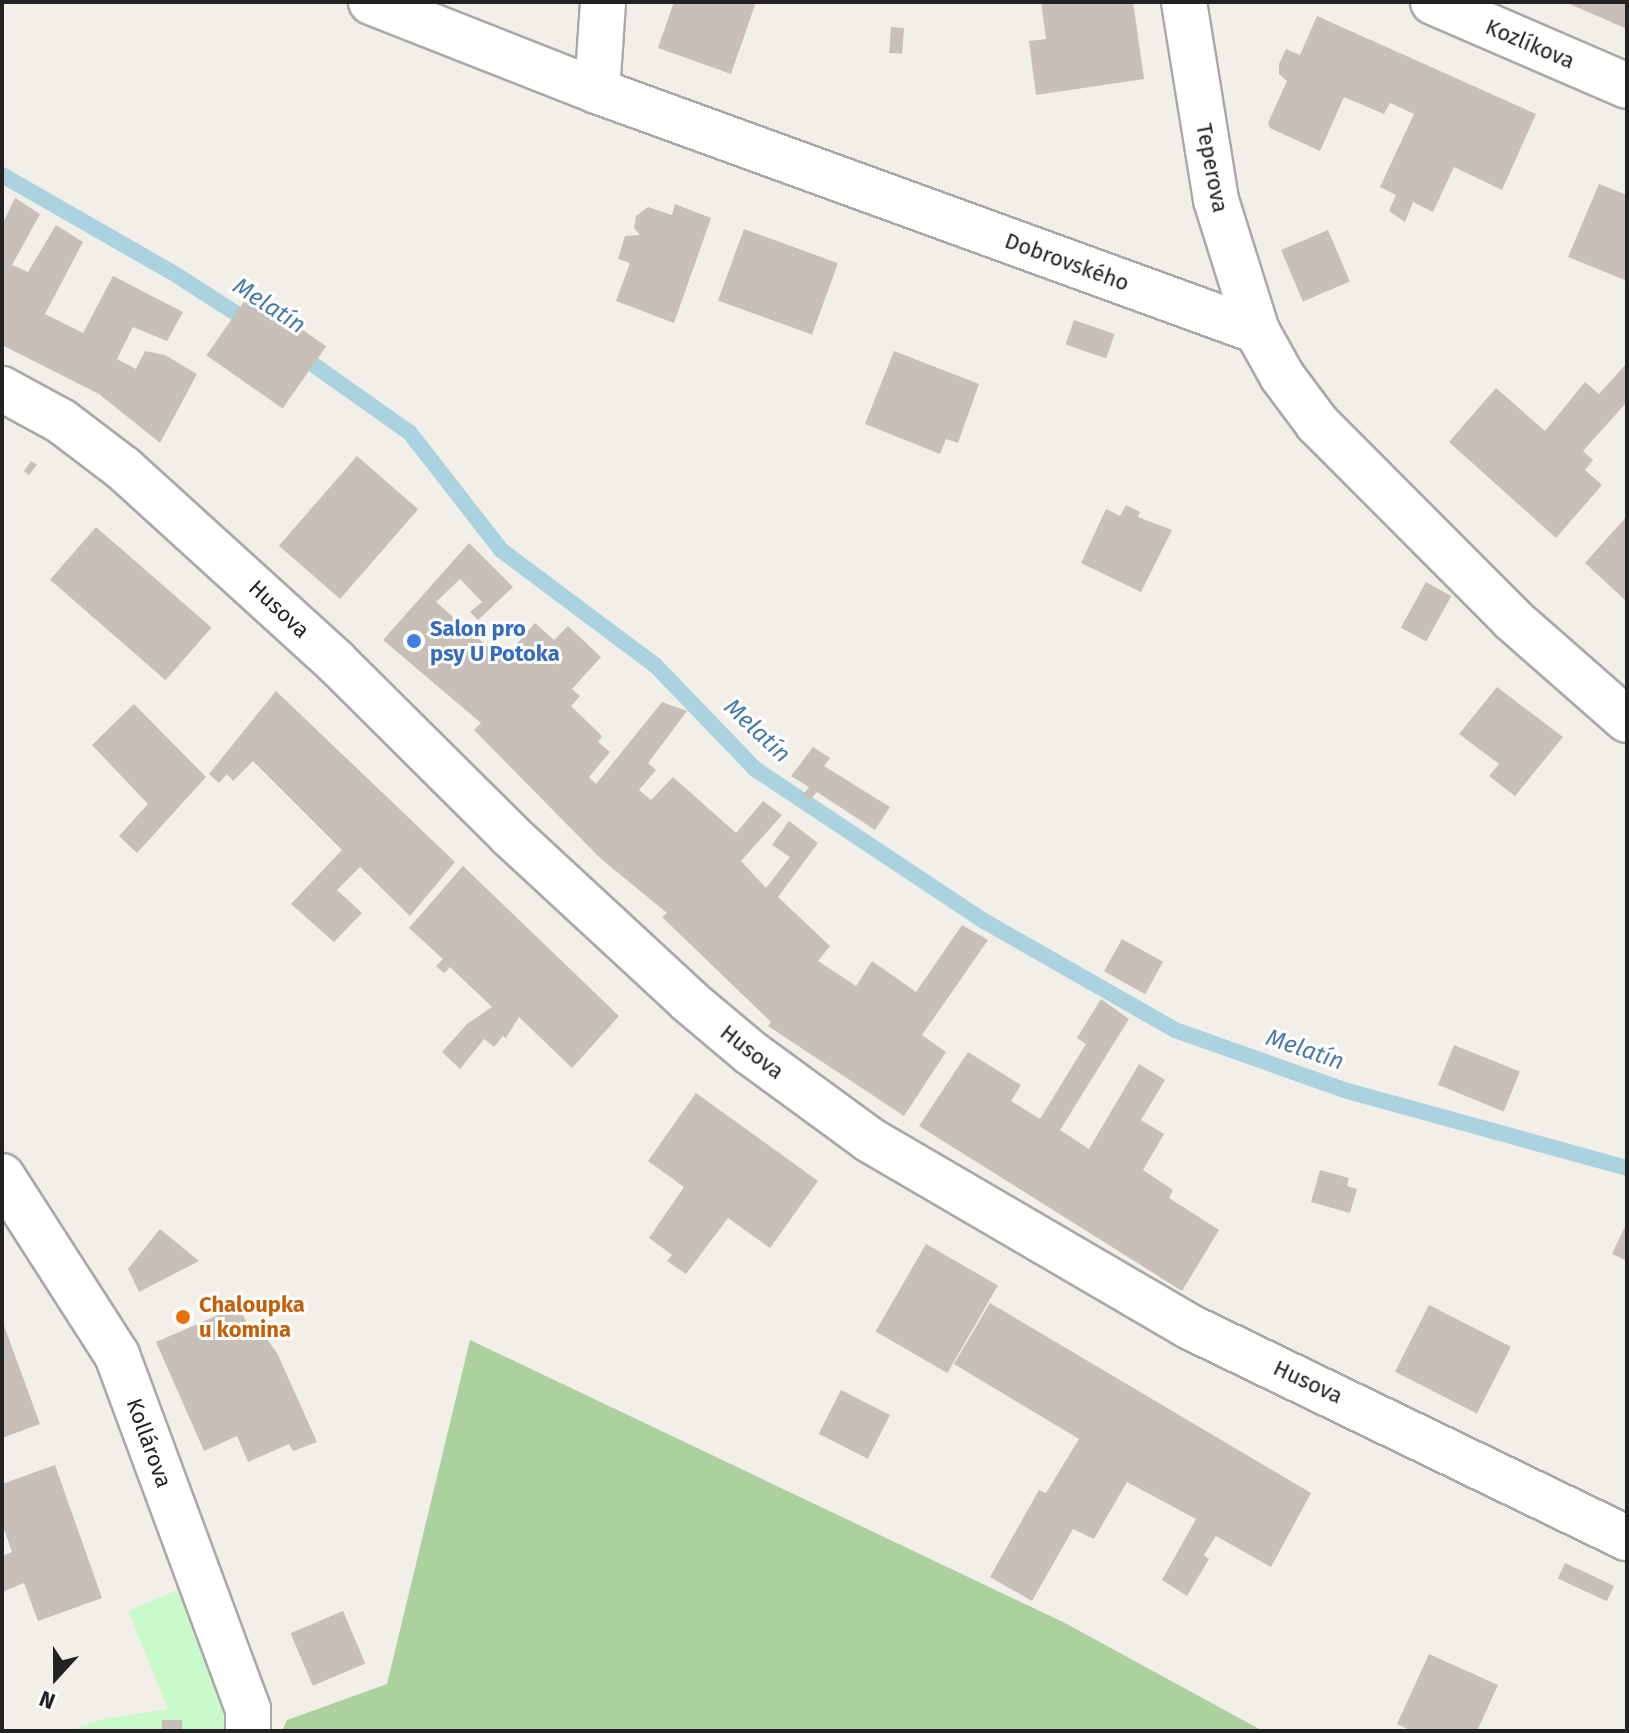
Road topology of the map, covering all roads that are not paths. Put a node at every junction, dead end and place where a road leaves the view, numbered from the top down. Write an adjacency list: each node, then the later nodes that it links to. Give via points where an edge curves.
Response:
1 (371, 2): 6 (street, Dobrovského)
2 (603, 2): 6 (street)
3 (1184, 2): 7 (street, Teperova, via 1216,200)
4 (1433, 2): 5 (street, Kozlíkova)
5 (1627, 86)
6 (597, 91): 7 (street, Dobrovského)
7 (1257, 331): 9 (street, via 1282,376 1341,448 1512,619)
8 (2, 389): 11 (street, Husova, via 61,421 123,468 336,662 510,835 689,1001 870,1140 1190,1327)
9 (1627, 720)
10 (2, 1176): 12 (street, Kollárova, via 117,1355 248,1709)
11 (1627, 1538)
12 (248, 1731)

